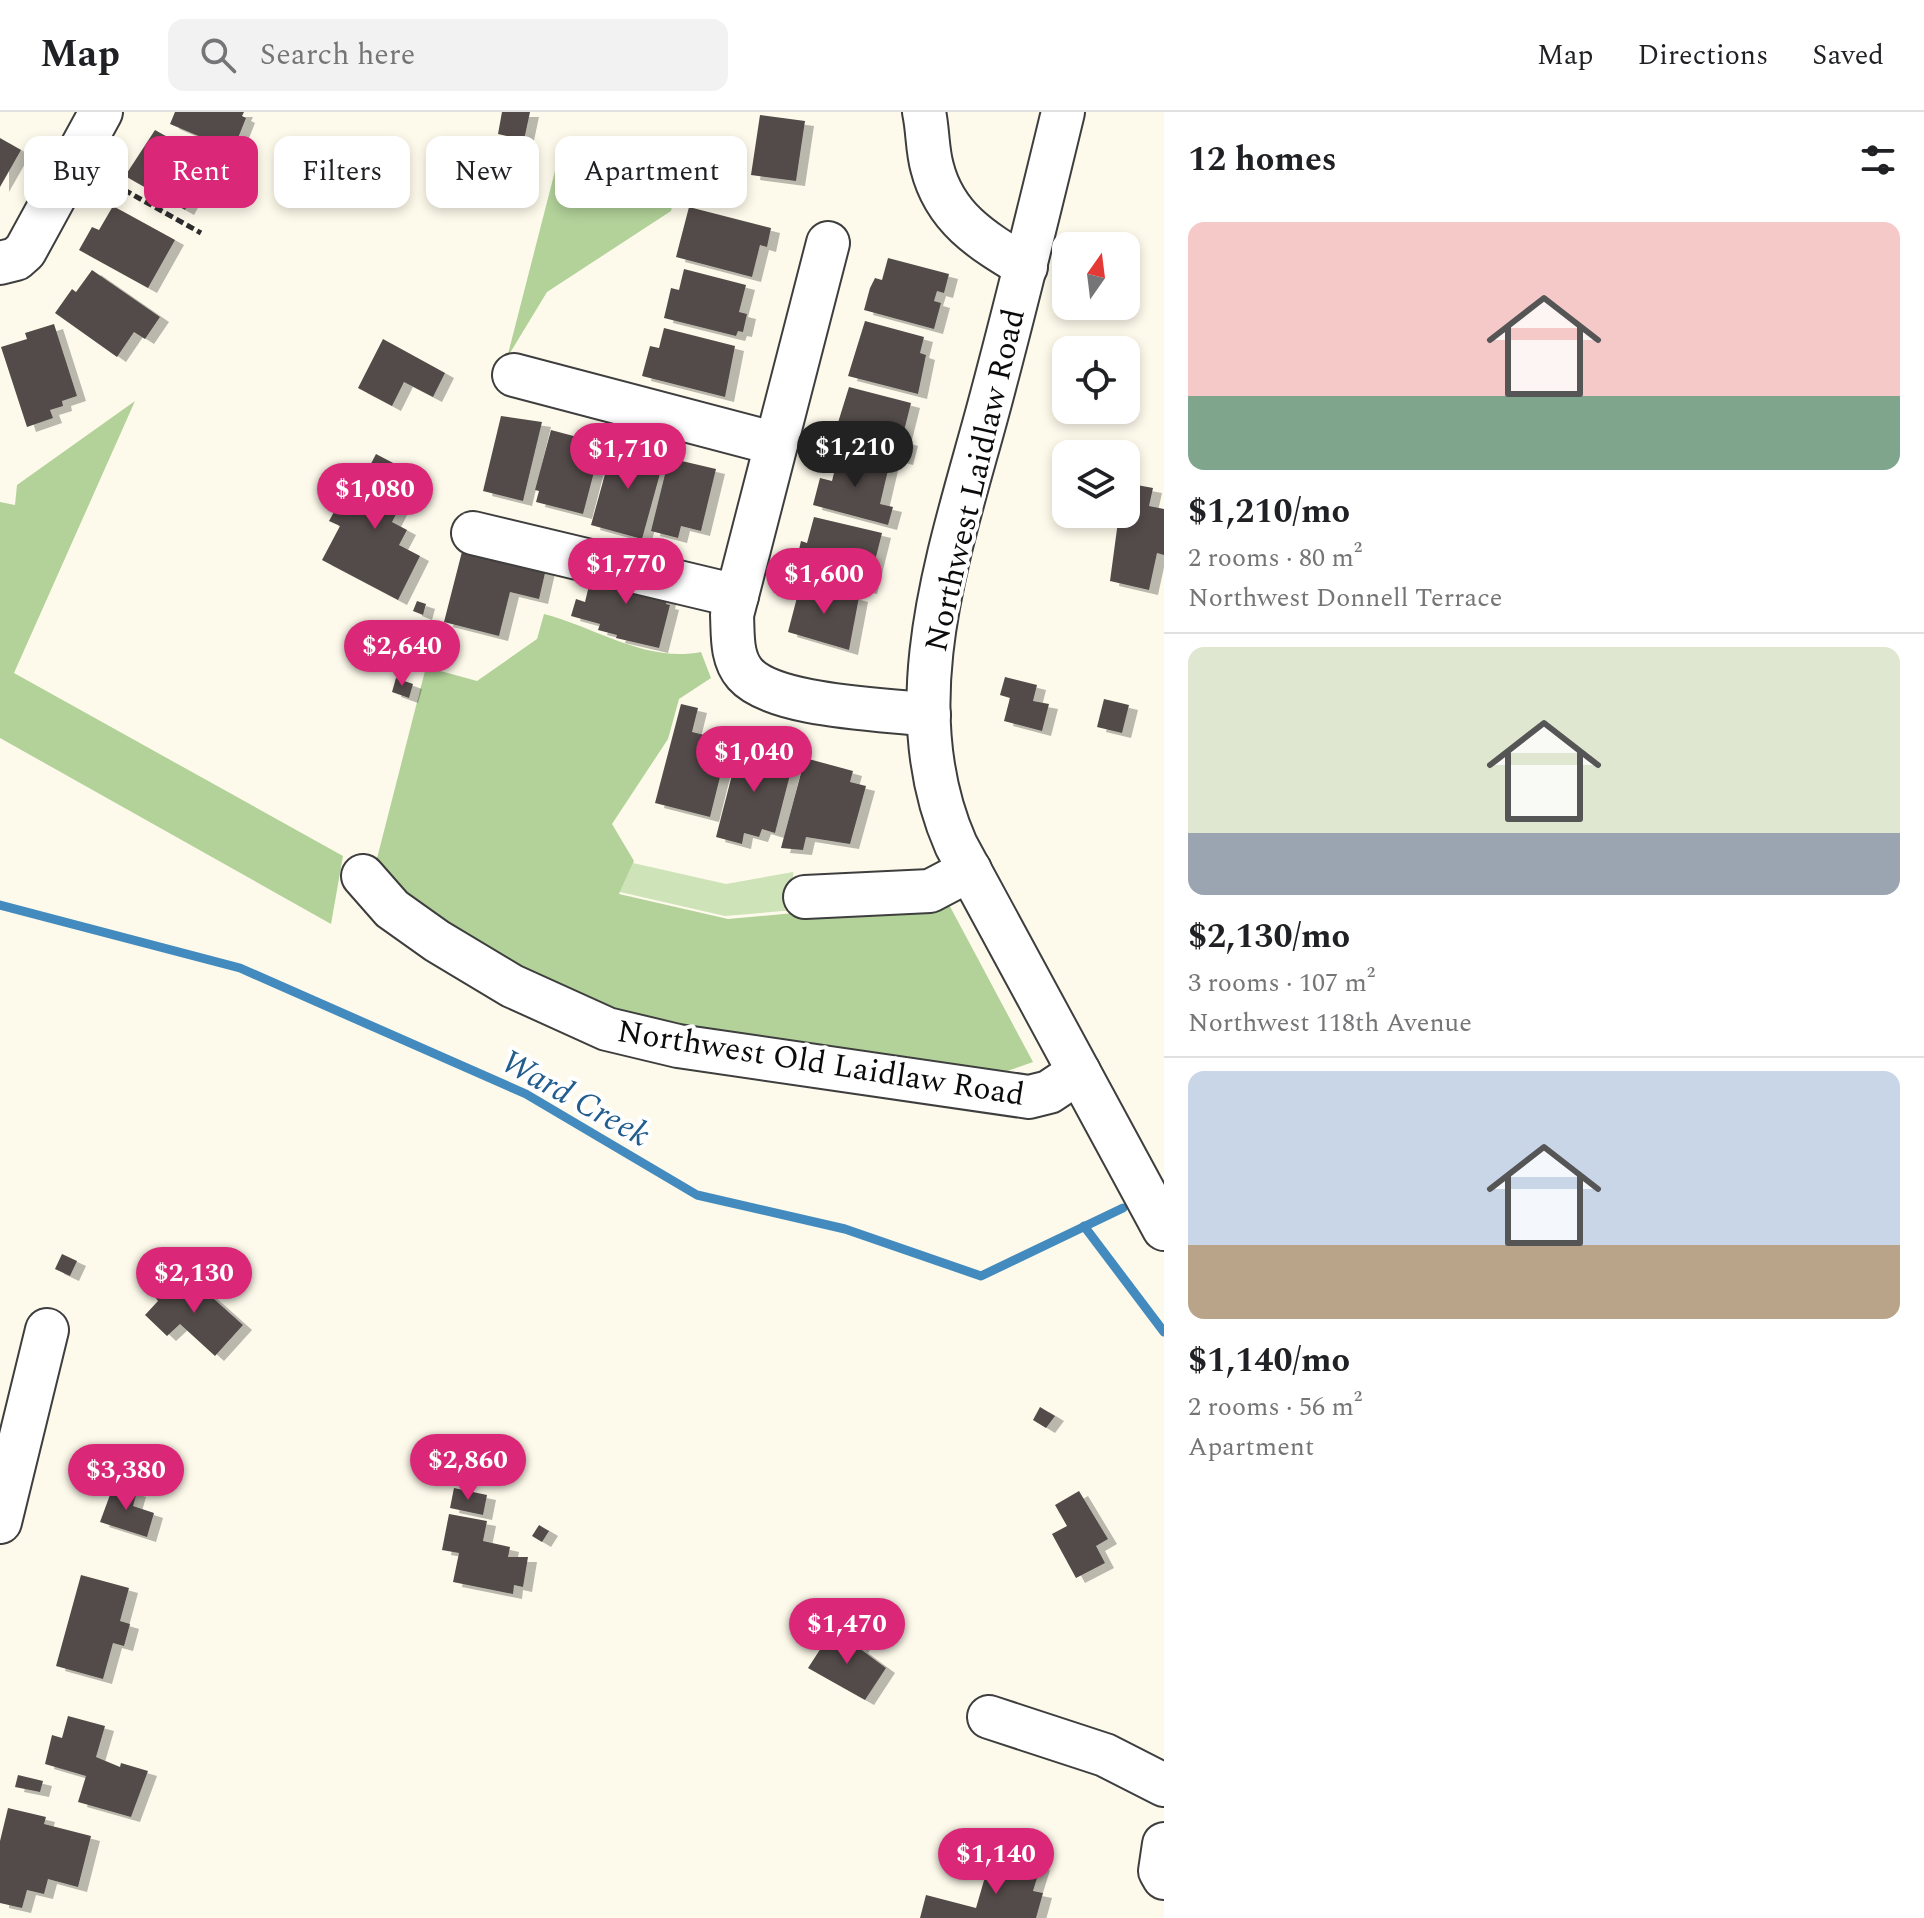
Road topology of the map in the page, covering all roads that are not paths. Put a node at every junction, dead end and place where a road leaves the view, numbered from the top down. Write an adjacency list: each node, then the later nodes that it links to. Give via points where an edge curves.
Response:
1 (101, 112): 5 (street, via 25,251)
2 (924, 112): 6 (street, via 931,165 955,215 965,228)
3 (1063, 112): 6 (street, Northwest Laidlaw Road)
4 (828, 243): 8 (street)
5 (1, 263)
6 (1026, 267): 11 (street, Northwest Laidlaw Road, via 945,574 928,682)
7 (514, 375): 8 (street)
8 (776, 444): 10 (street)
9 (473, 533): 10 (street)
10 (737, 596): 11 (street, via 732,615 735,657 755,683 779,694)
11 (929, 715): 12 (street, Northwest Laidlaw Road, via 941,805)
12 (970, 870): 14 (street, via 930,891); 15 (street, Northwest Laidlaw Road)
13 (363, 876): 15 (street, Northwest Old Laidlaw Road, via 392,909 512,986 579,1019 635,1037 1029,1097 1049,1092)
14 (831, 887)
15 (1079, 1072): 16 (street, Northwest Laidlaw Road)
16 (1164, 1229)
17 (47, 1330): 18 (street)
18 (0, 1522)
19 (989, 1717): 20 (street, via 1105,1755)
20 (1164, 1785)
21 (1164, 1844): 22 (street)
22 (1164, 1878)

